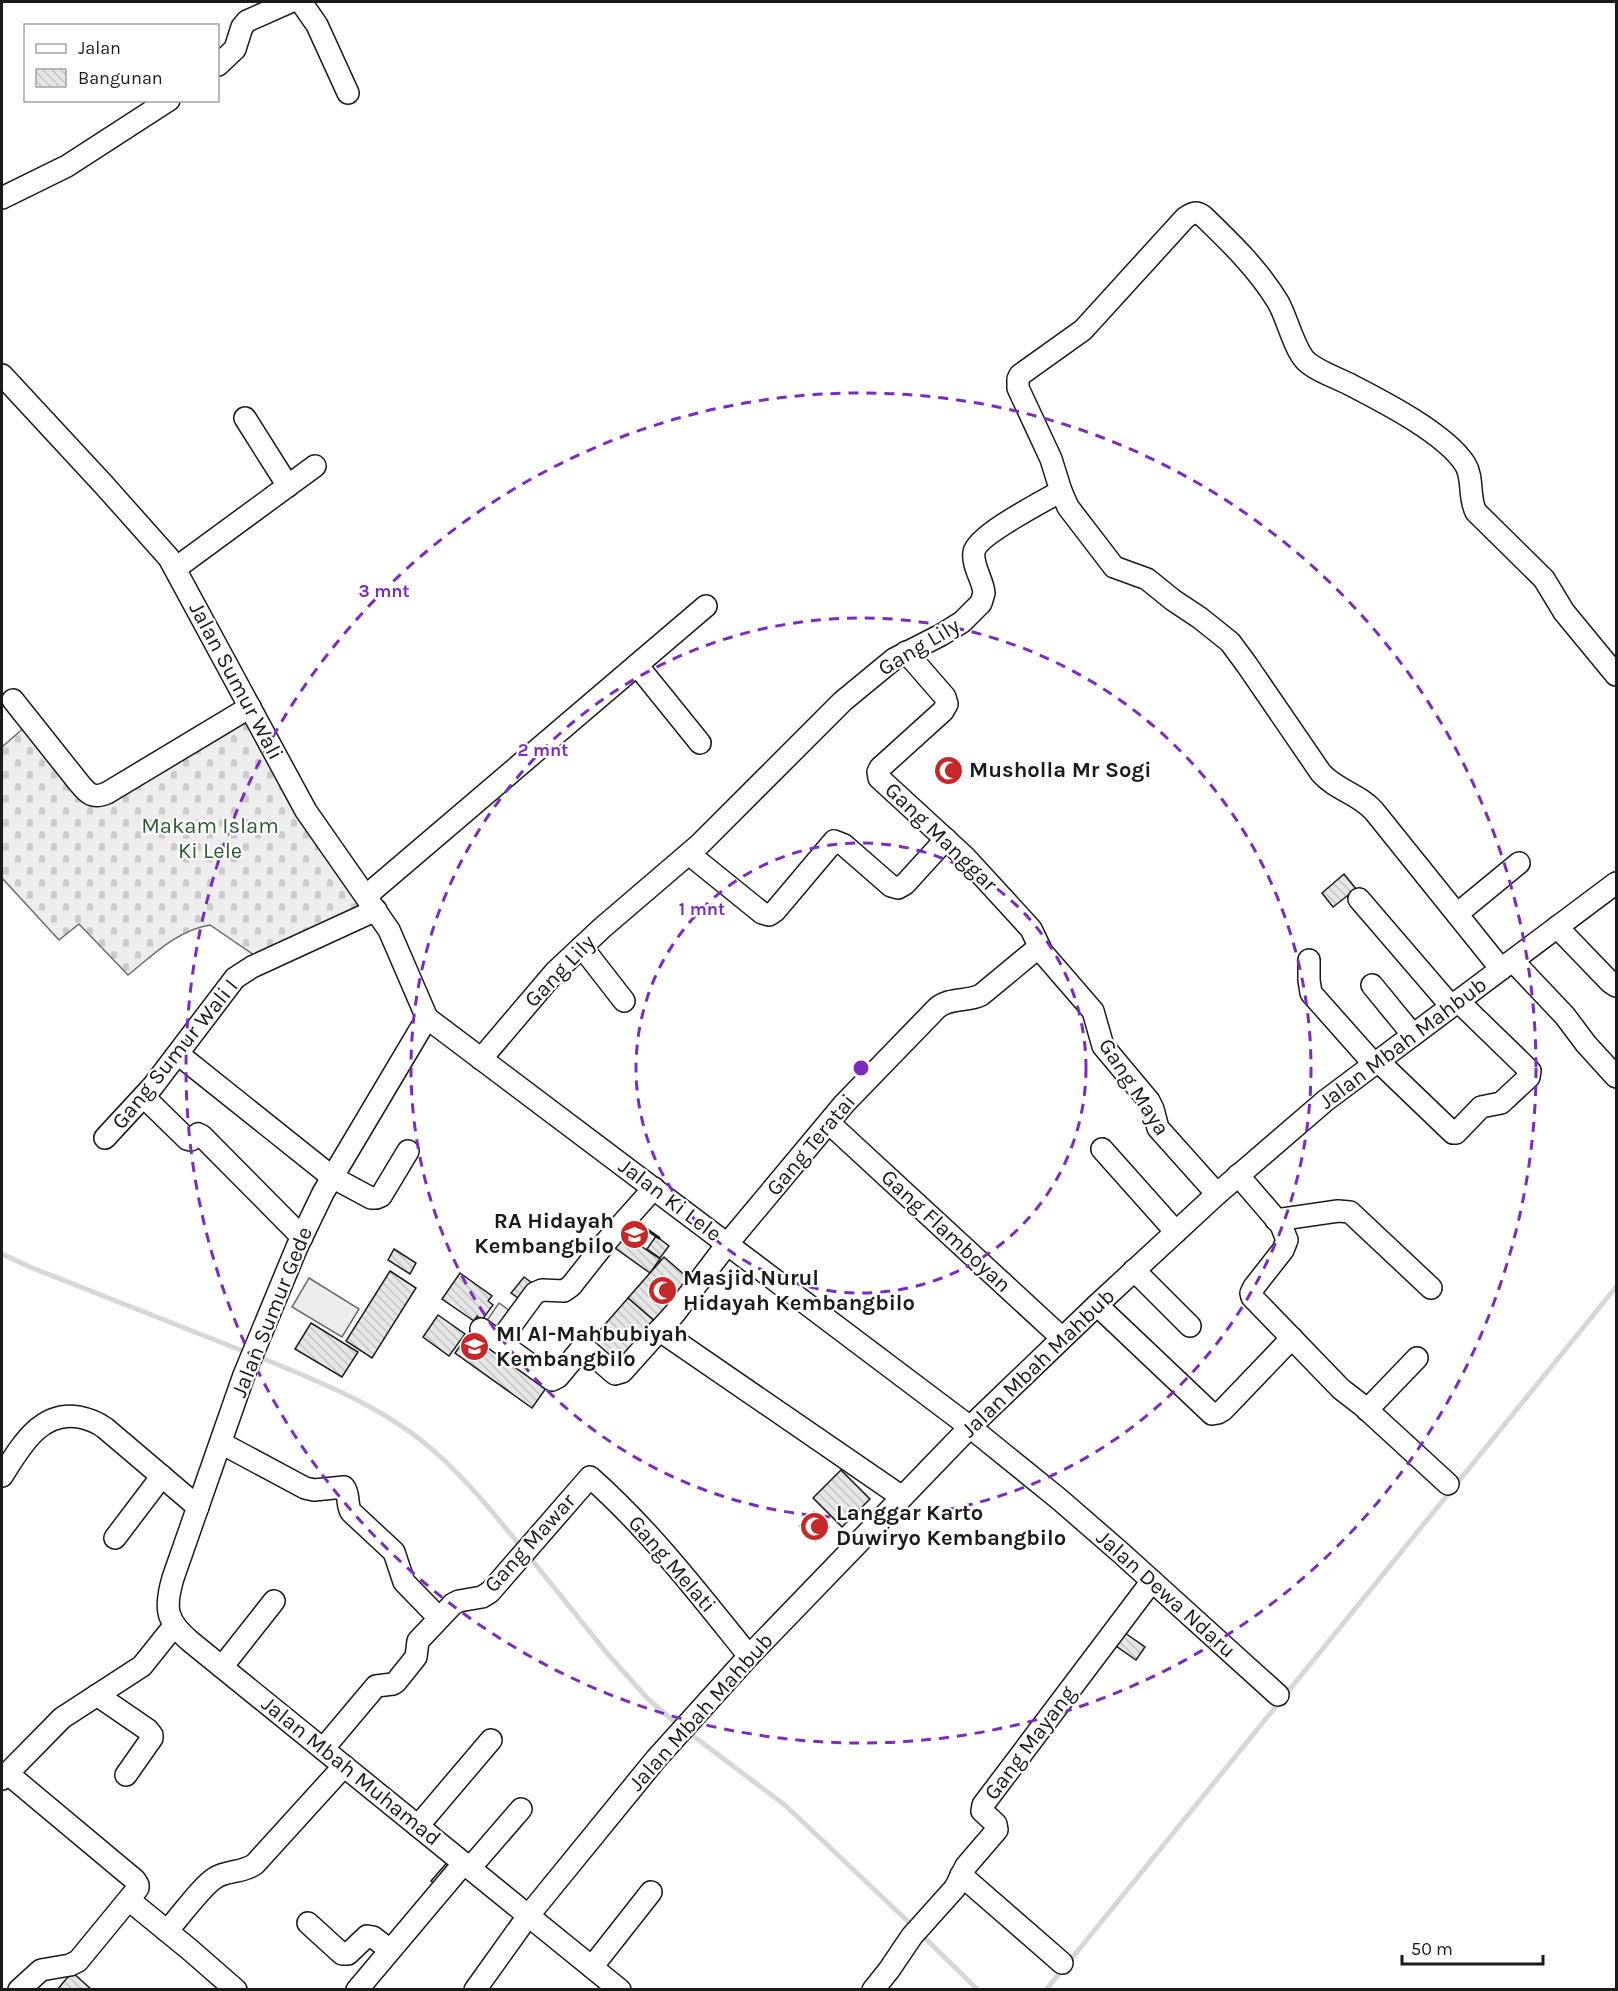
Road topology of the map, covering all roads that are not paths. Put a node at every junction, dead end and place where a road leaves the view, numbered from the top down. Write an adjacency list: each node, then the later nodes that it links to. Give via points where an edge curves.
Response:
1 (290, 2): 3 (street, via 247,21 232,53)
2 (301, 2): 4 (street, via 317,25)
3 (219, 64)
4 (348, 93)
5 (166, 102): 6 (street, via 67,166)
6 (2, 198)
7 (2, 375): 12 (street, Jalan Sumur Wali)
8 (245, 418): 10 (street)
9 (315, 466): 10 (street)
10 (288, 486): 12 (street)
11 (1061, 491): 14 (street, Gang Lily, via 979,543 974,558 984,589 981,603 951,629); 16 (street, via 1051,459 1018,388 1018,379 1023,371 1083,330 1185,218 1194,213 1203,216 1258,273 1284,313 1305,360 1402,413 1436,435 1459,457 1468,471 1476,512 1539,574 1564,612); 26 (street, via 1068,507 1109,563 1147,579 1230,642 1321,773 1367,804)
12 (176, 568): 18 (street, Jalan Sumur Wali)
13 (706, 606): 15 (street, Gang Sumur Wali I)
14 (906, 652): 20 (street, Gang Manggar, via 947,704 878,774); 21 (street, Gang Lily, via 843,701)
15 (637, 665): 19 (street); 25 (street, Gang Sumur Wali I)
16 (1617, 675)
17 (13, 700): 18 (street, via 79,783 96,796)
18 (250, 707): 25 (street, Jalan Sumur Wali, via 315,826)
19 (700, 743)
20 (946, 839): 21 (street, via 898,888 836,840 769,915); 29 (street, Gang Manggar, via 1033,931)
21 (689, 854): 28 (street, Gang Lily)
22 (1519, 863): 26 (street)
23 (1617, 883): 27 (street, Jalan Mbah Mahbub)
24 (1359, 899): 35 (street)
25 (371, 903): 36 (street, Jalan Sumur Wali, via 390,930); 38 (street, Gang Sumur Wali I, via 235,978)
26 (1457, 914): 31 (street)
27 (1557, 927): 31 (street, Jalan Mbah Mahbub); 33 (street)
28 (582, 947): 34 (street); 39 (street, Gang Lily, via 548,979)
29 (1039, 947): 43 (street, Gang Teratai, via 985,993 948,1001 937,1008); 50 (street, Gang Maya, via 1094,1011 1101,1043 1149,1101 1158,1128)
30 (1309, 960): 40 (street, via 1311,993)
31 (1507, 965): 35 (street, Jalan Mbah Mahbub); 41 (street, via 1565,1016)
32 (1372, 985): 37 (street)
33 (1617, 986)
34 (624, 1001)
35 (1455, 1003): 37 (street, Jalan Mbah Mahbub); 40 (street, via 1528,1068 1530,1075 1502,1102 1483,1106 1456,1133 1449,1132)
36 (427, 1018): 39 (street, Jalan Ki Lele); 48 (street, Jalan Sumur Gede)
37 (1413, 1035): 40 (street, Jalan Mbah Mahbub)
38 (178, 1053): 42 (street, Gang Sumur Wali I); 48 (street)
39 (482, 1059): 49 (street, Jalan Ki Lele)
40 (1376, 1063): 47 (street, Jalan Mbah Mahbub)
41 (1617, 1077)
42 (144, 1097): 44 (street, Gang Sumur Wali I); 53 (street, via 187,1139 201,1135)
43 (829, 1123): 54 (street, Gang Teratai); 61 (street, Gang Flamboyan)
44 (105, 1138)
45 (1102, 1149): 52 (street)
46 (408, 1151): 48 (street, via 376,1198)
47 (1238, 1175): 50 (street, Jalan Mbah Mahbub); 51 (street)
48 (332, 1177): 53 (street, Jalan Sumur Gede)
49 (654, 1188): 54 (street, Jalan Ki Lele); 63 (street, via 571,1286 562,1291 535,1293)
50 (1217, 1194): 52 (street, Jalan Mbah Mahbub)
51 (1276, 1220): 56 (street, via 1350,1212); 62 (street, via 1285,1231 1286,1245 1251,1293)
52 (1176, 1232): 55 (street, Jalan Mbah Mahbub)
53 (302, 1237): 67 (street, Jalan Sumur Gede)
54 (728, 1243): 60 (street, Gang Teratai); 66 (street, Jalan Ki Lele)
55 (1134, 1270): 57 (street, Jalan Mbah Mahbub); 58 (street)
56 (1431, 1288)
57 (1097, 1305): 61 (street, Jalan Mbah Mahbub); 62 (street, via 1212,1414 1223,1410)
58 (1190, 1326)
59 (481, 1329): 63 (street)
60 (659, 1330): 63 (street, Gang Teratai, via 620,1374 582,1348 554,1381); 72 (street)
61 (1062, 1338): 66 (street, Jalan Mbah Mahbub)
62 (1292, 1338): 65 (street)
63 (498, 1342)
64 (1417, 1358): 65 (street)
65 (1367, 1410): 71 (street)
66 (970, 1427): 72 (street, Jalan Mbah Mahbub); 75 (street, Jalan Dewa Ndaru)
67 (220, 1443): 73 (street, Jalan Sumur Gede); 77 (street, via 305,1488 345,1488 351,1512 394,1552 404,1582)
68 (2, 1476): 69 (street, via 36,1430 47,1421 66,1416 100,1424)
69 (162, 1476): 73 (street); 74 (street)
70 (590, 1477): 77 (street, Gang Mawar, via 490,1592 456,1602); 79 (street, Gang Melati, via 657,1544)
71 (1448, 1484)
72 (902, 1497): 79 (street, Jalan Mbah Mahbub)
73 (198, 1507): 78 (street, Jalan Sumur Gede, via 170,1591 168,1611)
74 (115, 1538)
75 (1152, 1581): 82 (street, Jalan Dewa Ndaru); 91 (street, Gang Mayang, via 983,1805 982,1810 997,1830)
76 (274, 1601): 80 (street)
77 (439, 1618): 84 (street, Gang Mawar, via 418,1641 416,1657 396,1682 376,1686)
78 (174, 1626): 80 (street, Jalan Mbah Muhamad); 81 (street, via 142,1666)
79 (749, 1656): 94 (street, Jalan Mbah Mahbub, via 683,1728)
80 (222, 1667): 84 (street, Jalan Mbah Muhamad)
81 (97, 1695): 86 (street, via 152,1735); 87 (street, via 62,1718)
82 (1278, 1695)
83 (491, 1740): 89 (street)
84 (323, 1749): 85 (street, Jalan Mbah Muhamad)
85 (344, 1766): 89 (street, Jalan Mbah Muhamad); 96 (street, via 255,1864 212,1880)
86 (126, 1775)
87 (4, 1776): 93 (street, via 137,1881 138,1888)
88 (521, 1809): 90 (street)
89 (418, 1826): 90 (street, Jalan Mbah Muhamad)
90 (467, 1865): 94 (street, Jalan Mbah Muhamad); 97 (street)
91 (961, 1875): 98 (street); 105 (street, Gang Mayang, via 955,1888)
92 (651, 1892): 99 (street)
93 (129, 1900): 96 (street); 100 (street, via 78,1961 41,1970)
94 (528, 1916): 99 (street, Jalan Mbah Muhamad); 103 (street, Jalan Mbah Mahbub)
95 (308, 1923): 97 (street, via 342,1954 348,1954 367,1936)
96 (167, 1931): 101 (street)
97 (390, 1950): 102 (street)
98 (1062, 1963)
99 (592, 1967): 104 (street, Jalan Mbah Muhamad)
100 (19, 1989)
101 (236, 1989)
102 (357, 1989)
103 (475, 1989)
104 (620, 1989)
105 (873, 1989)

